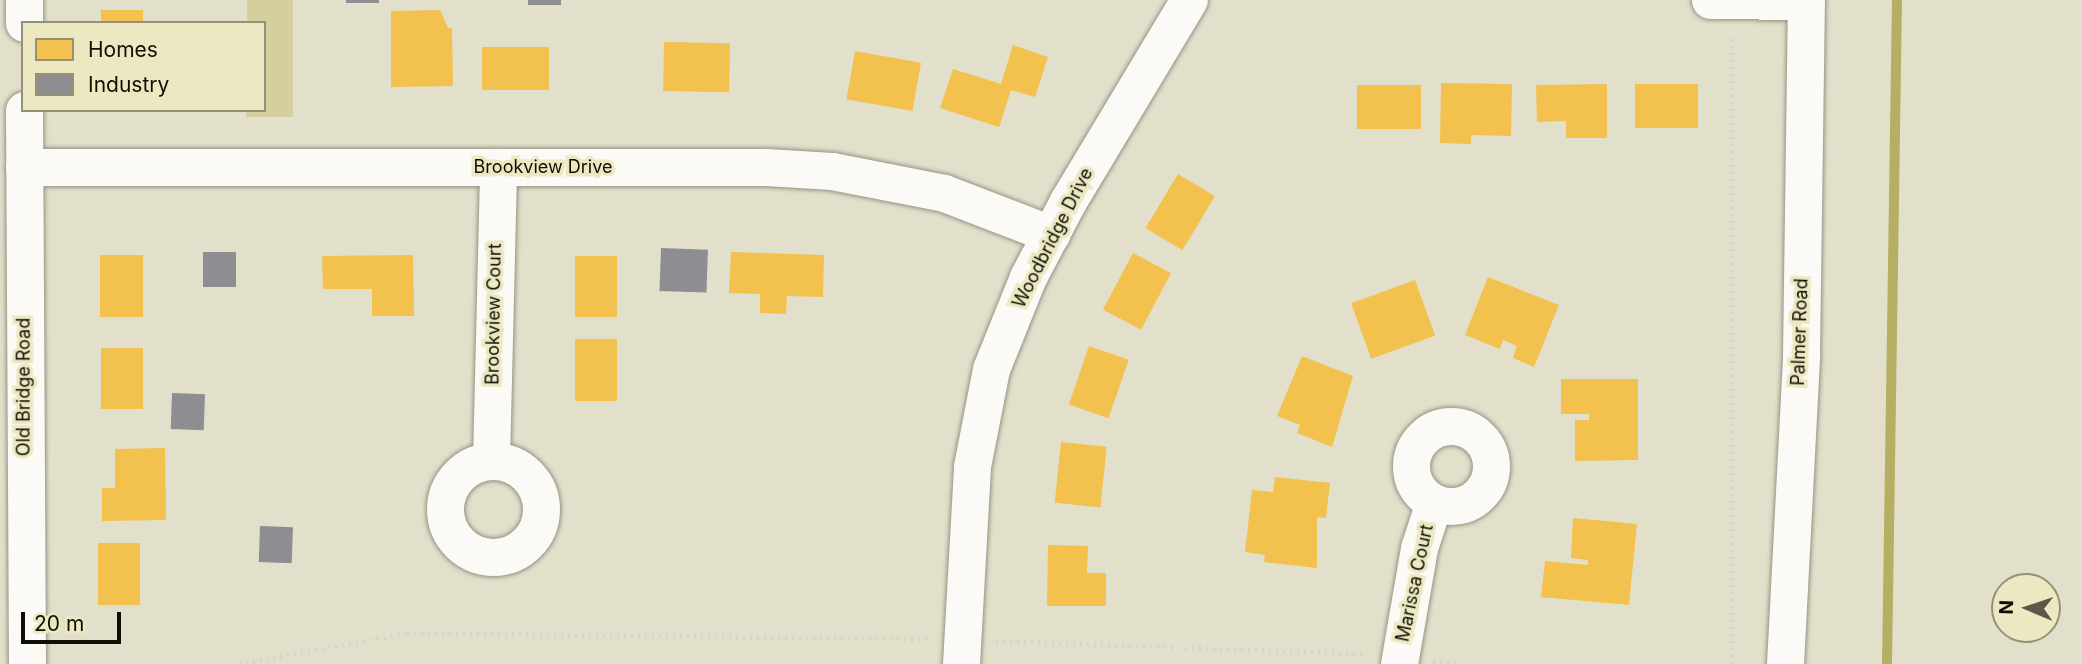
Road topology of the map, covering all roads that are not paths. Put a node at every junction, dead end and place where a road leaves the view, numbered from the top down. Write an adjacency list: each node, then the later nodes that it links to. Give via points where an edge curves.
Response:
1 (24, 0): 6 (street)
2 (1189, 0): 10 (street, Woodbridge Drive)
3 (1710, 0): 4 (street)
4 (1730, 0): 5 (street)
5 (1806, 1): 16 (street, Palmer Road, via 1801,354)
6 (24, 21)
7 (24, 112): 8 (street, Old Bridge Road)
8 (24, 167): 9 (street, Brookview Drive); 15 (street, Old Bridge Road)
9 (498, 167): 10 (street, Brookview Drive, via 832,170 944,193); 11 (street, Brookview Court)
10 (1052, 234): 13 (street, Woodbridge Drive, via 1028,277 991,369 980,414 972,466)
11 (491, 460)
12 (1434, 502): 14 (street, Marissa Court, via 1419,548)
13 (974, 652)
14 (1398, 659)
15 (27, 664)
16 (1785, 664)

